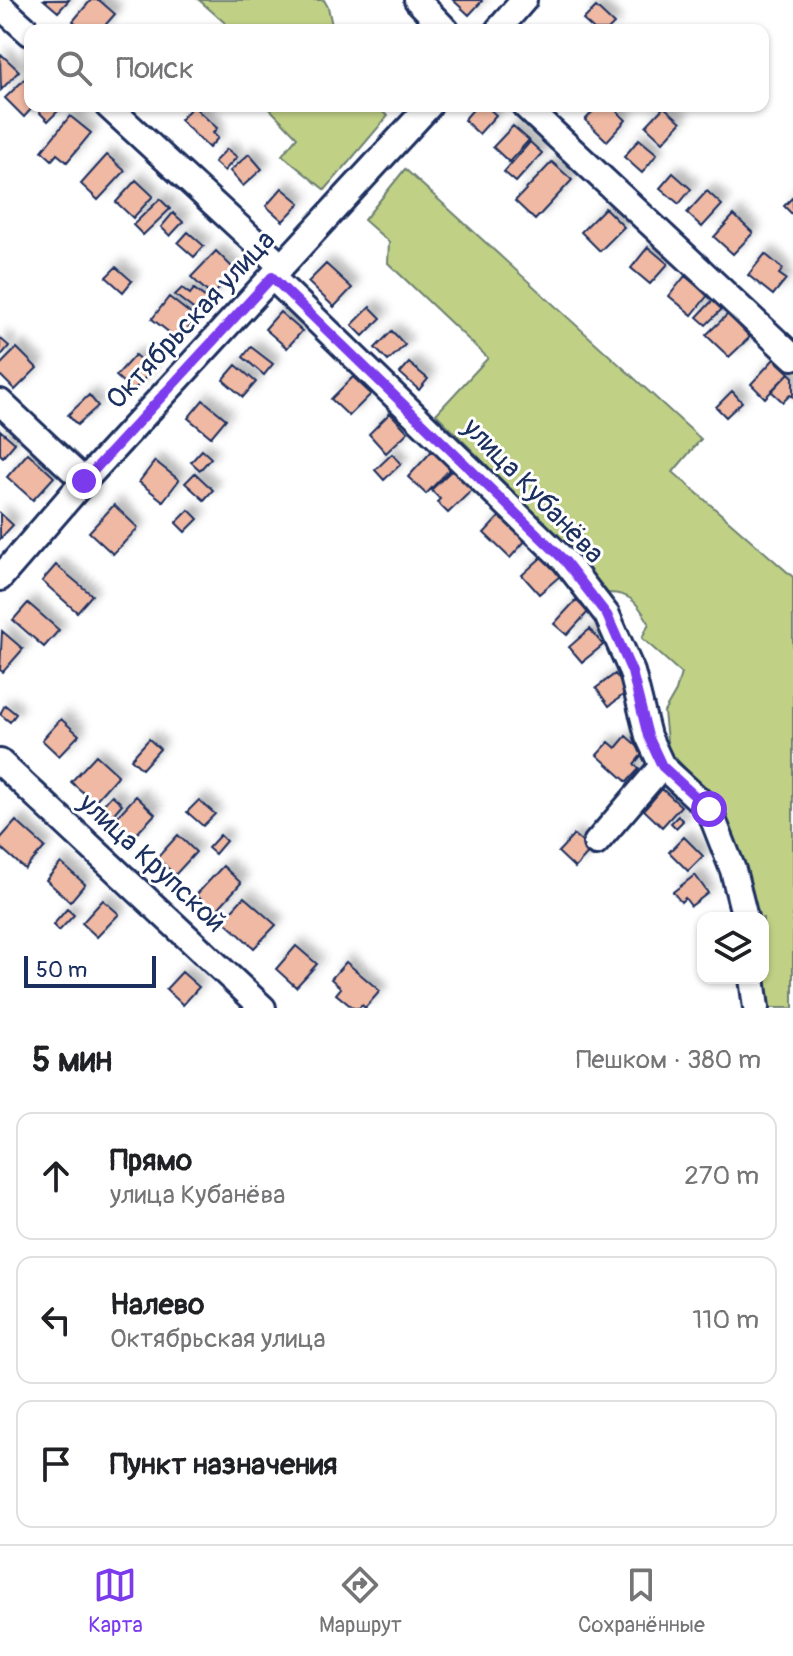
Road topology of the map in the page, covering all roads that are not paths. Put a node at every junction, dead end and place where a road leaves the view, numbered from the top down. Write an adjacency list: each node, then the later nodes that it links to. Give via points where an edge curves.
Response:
1 (417, 0): 4 (street)
2 (524, 0): 5 (street)
3 (0, 6): 6 (street)
4 (440, 24)
5 (503, 24)
6 (24, 28)
7 (114, 112): 10 (street, улица Кубанёва)
8 (423, 112): 10 (street, Октябрьская улица)
9 (531, 112): 11 (street)
10 (276, 271): 13 (street, Октябрьская улица); 16 (street, улица Кубанёва, via 565,561 607,615)
11 (793, 357)
12 (0, 402): 13 (street)
13 (84, 481): 14 (street, Октябрьская улица)
14 (0, 578)
15 (0, 762): 20 (street, улица Крупской)
16 (662, 766): 17 (street); 18 (street, улица Кубанёва, via 709,809)
17 (596, 843)
18 (744, 912)
19 (753, 984): 21 (street)
20 (263, 1008)
21 (756, 1008)

